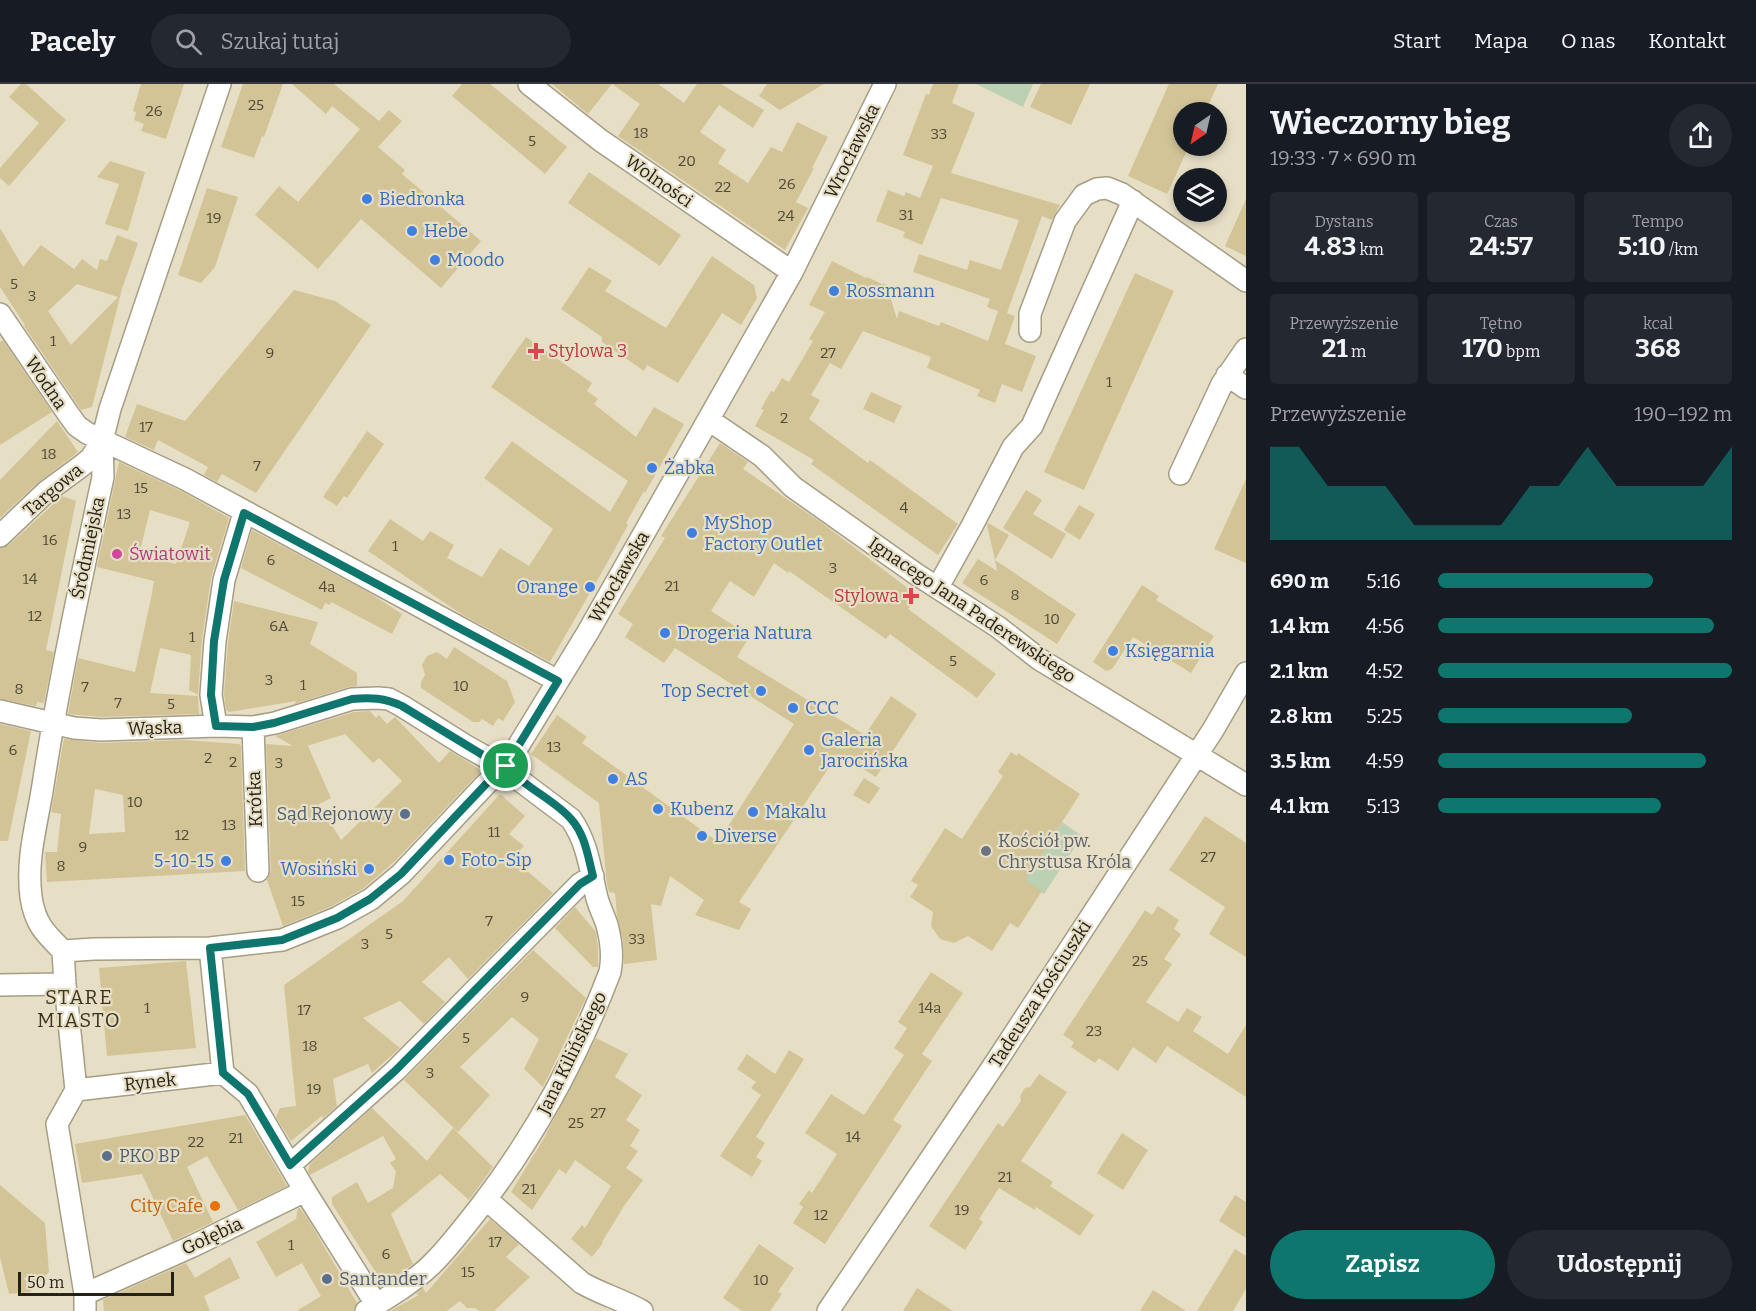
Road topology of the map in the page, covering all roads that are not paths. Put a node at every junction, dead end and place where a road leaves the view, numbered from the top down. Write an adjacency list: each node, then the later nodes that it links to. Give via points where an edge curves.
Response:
1 (220, 84): 13 (street, Śródmiejska)
2 (530, 84): 5 (street, Wolności, via 600,140)
3 (885, 84): 5 (street, Wrocławska)
4 (1133, 201): 6 (street); 8 (street, via 1107,188 1084,195 1065,220 1030,314); 17 (street, via 1032,426 1013,447)
5 (792, 272): 12 (street, Wrocławska)
6 (1246, 281)
7 (0, 314): 13 (street, Wodna, via 77,426)
8 (1030, 331)
9 (1246, 349): 10 (street)
10 (1227, 375): 11 (street); 14 (street)
11 (1246, 388)
12 (709, 420): 17 (street, Ignacego Jana Paderewskiego, via 762,456 793,487); 19 (street, Wrocławska)
13 (102, 441): 15 (street, Wodna); 16 (street, Targowa, via 91,458 46,492); 21 (street, Śródmiejska, via 103,477)
14 (1180, 474)
15 (244, 513): 19 (street, Wodna); 22 (street, via 224,580 214,641 211,695)
16 (0, 536)
17 (938, 587): 24 (street, Ignacego Jana Paderewskiego, via 1039,659)
18 (1246, 673): 24 (street, Tadeusza Kościuszki)
19 (558, 681): 25 (street, Wrocławska)
20 (0, 711): 21 (street, Wąska)
21 (53, 724): 22 (street, Wąska, via 101,730); 30 (street, Śródmiejska, via 30,854 31,883 34,910 42,930)
22 (216, 726): 23 (street, Wąska)
23 (253, 727): 25 (street, Wąska, via 352,699 389,699); 27 (street, Krótka)
24 (1196, 754): 26 (street, Ignacego Jana Paderewskiego); 41 (street, Tadeusza Kościuszki)
25 (506, 766): 28 (street, Jana Kilińskiego, via 571,819 583,839); 29 (street, Wrocławska, via 401,874 370,899 337,918 282,940)
26 (1246, 784)
27 (258, 871)
28 (593, 876): 35 (street, via 580,884 396,1070); 37 (street, Jana Kilińskiego, via 607,926 610,972 598,1005 547,1106)
29 (220, 947): 30 (street); 33 (street)
30 (63, 951): 31 (street)
31 (65, 984): 32 (street); 34 (street)
32 (6, 985)
33 (223, 1073): 34 (street, Rynek); 35 (street, via 248,1094)
34 (76, 1090): 38 (street, via 57,1124)
35 (290, 1165): 36 (street)
36 (305, 1191): 38 (street, Gołębia); 39 (street)
37 (486, 1199): 39 (street, Jana Kilińskiego, via 429,1267); 40 (street, via 582,1283)
38 (85, 1303)
39 (371, 1308)
40 (642, 1311)
41 (828, 1311)

